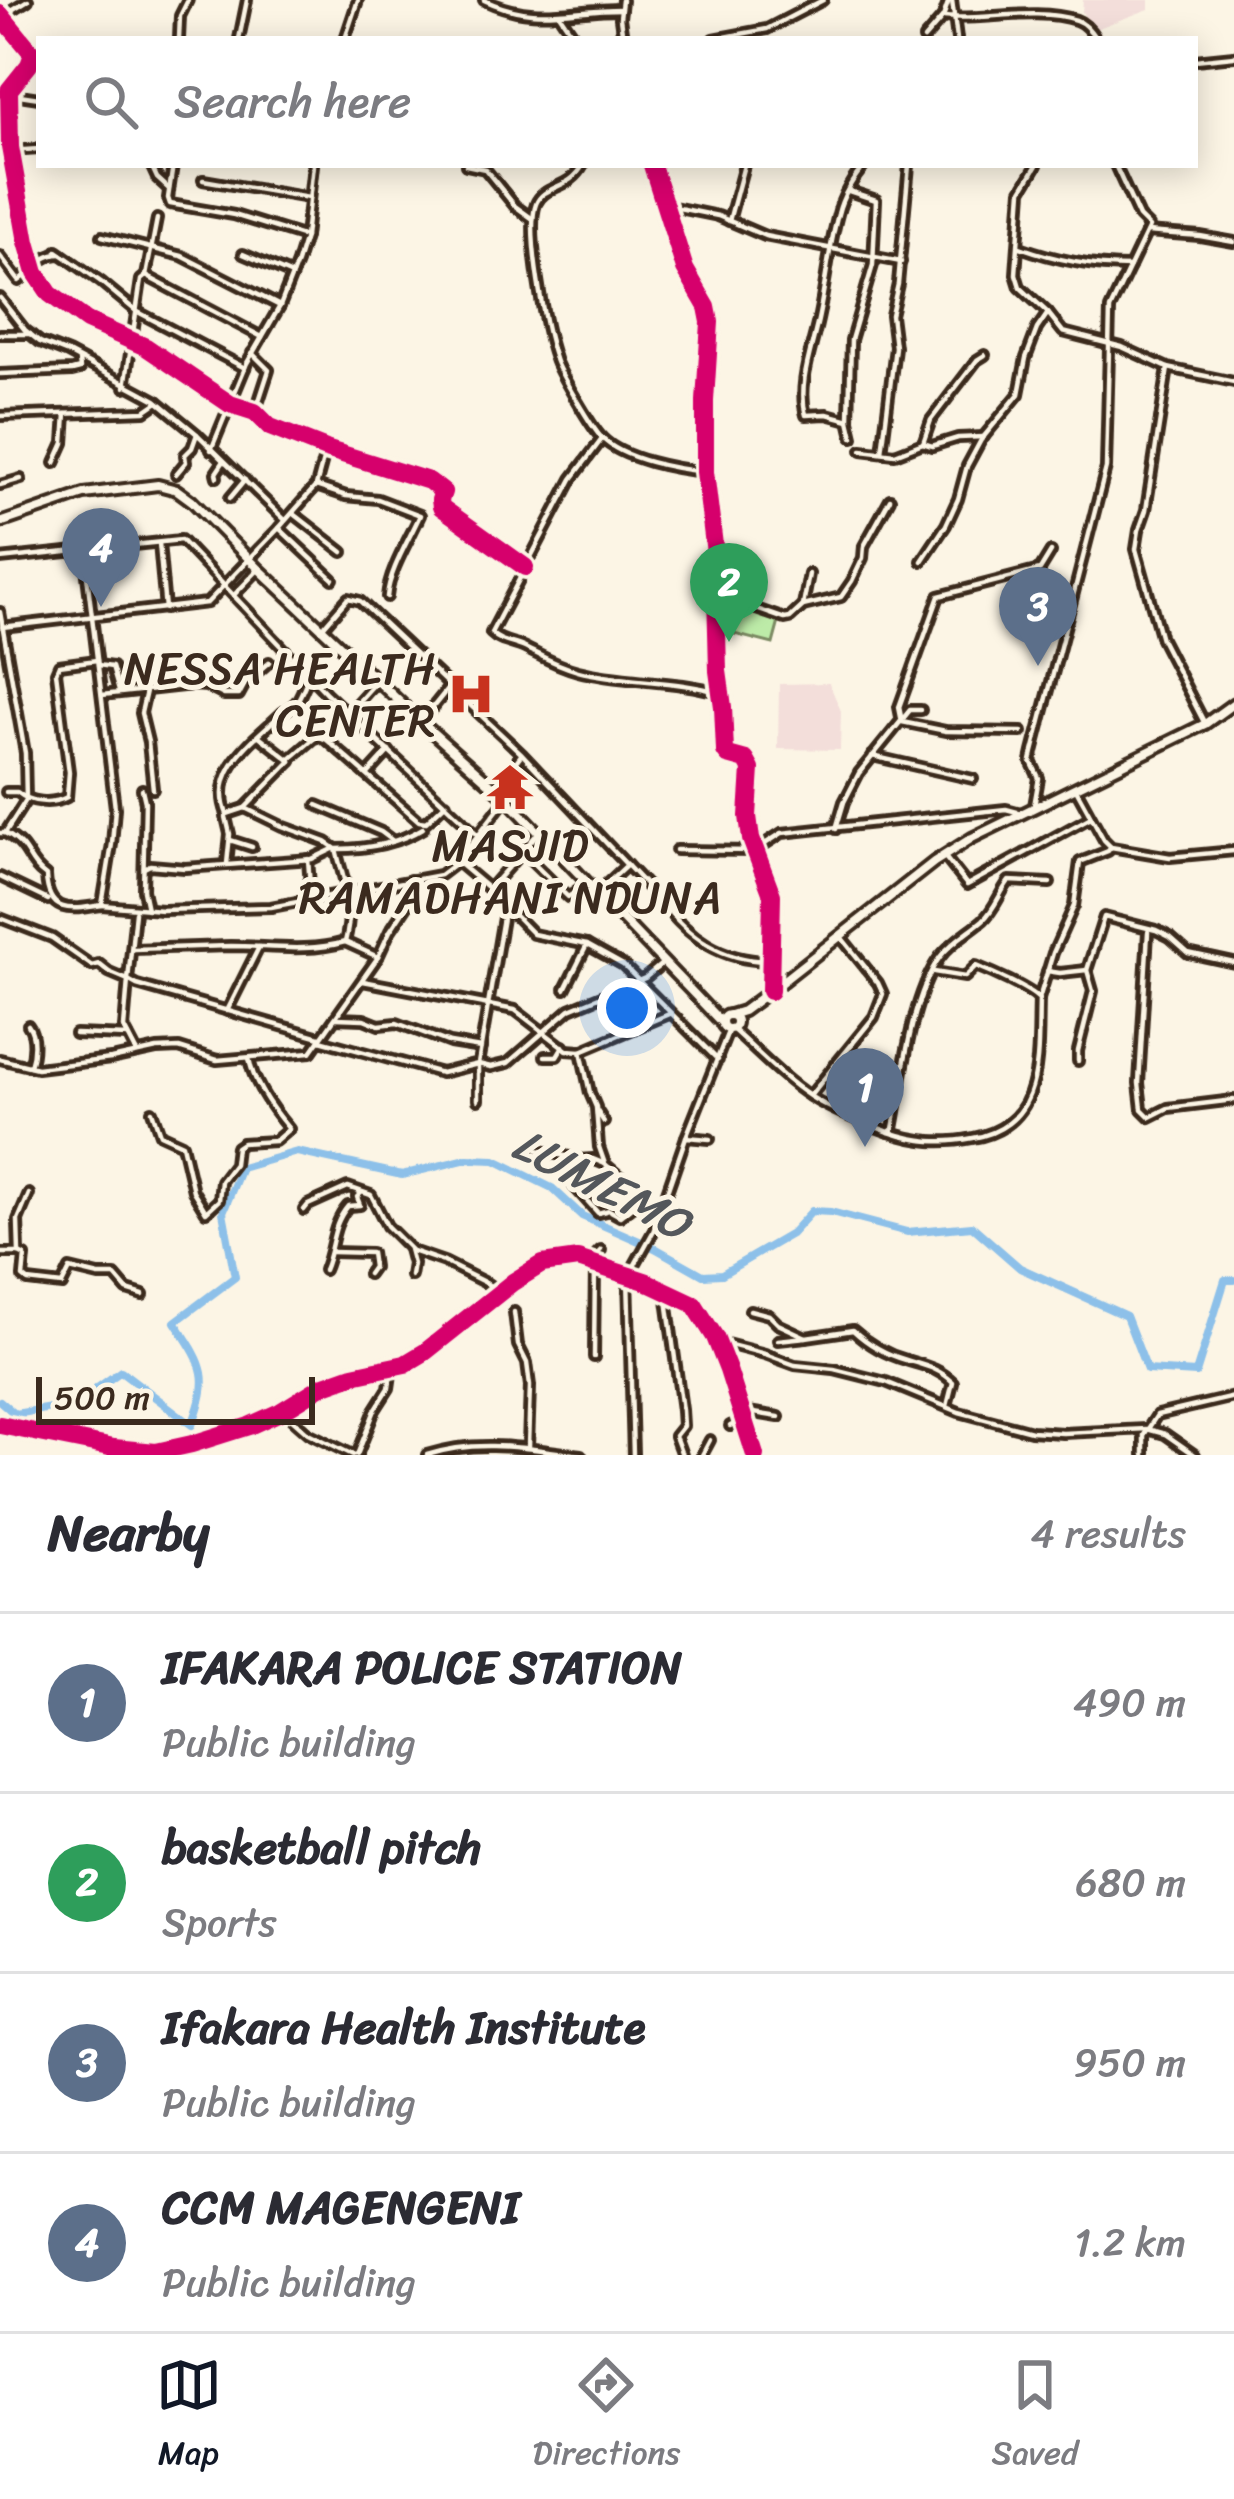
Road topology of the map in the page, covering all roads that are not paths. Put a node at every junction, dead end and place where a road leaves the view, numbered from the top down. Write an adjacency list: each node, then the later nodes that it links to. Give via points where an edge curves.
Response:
1 (28, 0): 11 (street)
2 (188, 0): 14 (street)
3 (247, 0): 15 (street)
4 (358, 0): 16 (street)
5 (484, 0): 10 (street, via 521,14)
6 (622, 0): 9 (street)
7 (823, 0): 19 (street, via 767,29)
8 (950, 0): 12 (street); 13 (street)
9 (621, 9): 10 (street); 18 (street)
10 (559, 14): 17 (street)
11 (1, 15): 26 (street, via 33,54)
12 (943, 17): 13 (street); 20 (street)
13 (956, 18): 21 (street); 22 (street, via 1077,20)
14 (178, 36)
15 (240, 36)
16 (346, 36)
17 (574, 36)
18 (623, 36)
19 (730, 36)
20 (927, 36)
21 (957, 36)
22 (1094, 36)
23 (1234, 56): 24 (street)
24 (1198, 60)
25 (0, 92): 26 (street)
26 (9, 92): 27 (street); 29 (street)
27 (36, 97)
28 (36, 149): 29 (street)
29 (10, 151): 60 (street)
30 (152, 168): 42 (street)
31 (172, 168): 42 (street)
32 (313, 168): 44 (street)
33 (480, 168): 47 (street)
34 (581, 168): 47 (street, via 538,198)
35 (653, 168): 45 (street)
36 (743, 168): 48 (street)
37 (863, 168): 43 (street)
38 (910, 168): 59 (street)
39 (1034, 168): 53 (street, via 1022,190)
40 (1115, 168): 49 (street)
41 (203, 180): 44 (street)
42 (169, 189): 51 (street, via 172,205)
43 (848, 190): 55 (street); 58 (street, via 876,200)
44 (310, 197): 51 (street)
45 (664, 205): 48 (street); 98 (street, via 709,313)
46 (157, 219): 54 (street)
47 (533, 219): 90 (street, via 555,361)
48 (729, 221): 55 (street)
49 (1147, 232): 52 (street); 61 (street)
50 (102, 236): 54 (street)
51 (305, 237): 62 (street)
52 (1234, 242)
53 (1020, 248): 61 (street); 67 (street, via 1020,287)
54 (152, 249): 63 (street); 65 (street, via 202,264)
55 (830, 249): 58 (street); 86 (street, via 803,412)
56 (243, 254): 62 (street)
57 (0, 256): 60 (street, via 18,280)
58 (874, 257): 59 (street); 86 (street, via 851,340)
59 (901, 262): 95 (street)
60 (34, 266): 66 (street, via 59,253); 71 (street, via 67,308)
61 (1130, 267): 72 (street, via 1110,309)
62 (292, 275): 65 (street)
63 (146, 276): 66 (street); 70 (street)
64 (0, 298): 69 (street)
65 (280, 306): 70 (street)
66 (136, 310): 71 (street); 76 (street)
67 (1048, 313): 72 (street, via 1063,332); 89 (street, via 1019,394)
68 (0, 334): 69 (street)
69 (30, 334): 75 (street)
70 (262, 337): 73 (street)
71 (131, 341): 80 (street); 82 (street)
72 (1108, 344): 77 (street); 166 (street, via 1106,468 1031,761 1039,778)
73 (253, 353): 76 (street); 83 (street, via 269,369)
74 (986, 355): 91 (street, via 931,420)
75 (79, 360): 78 (street, via 73,371); 80 (street)
76 (245, 368): 82 (street)
77 (1168, 368): 79 (street); 147 (street, via 1136,550 1161,639)
78 (0, 374)
79 (1234, 382)
80 (125, 386): 81 (street)
81 (158, 402): 84 (street, via 145,411); 87 (street)
82 (230, 404): 83 (street); 93 (street)
83 (255, 412): 92 (street, via 268,426)
84 (66, 414): 85 (street); 97 (street)
85 (0, 416)
86 (850, 420): 88 (street)
87 (196, 434): 93 (street); 99 (street)
88 (853, 437)
89 (984, 437): 91 (street); 117 (street)
90 (602, 440): 98 (street, via 678,470); 118 (street)
91 (923, 443): 95 (street)
92 (326, 449): 104 (street); 118 (street, via 429,481 443,492 441,507)
93 (211, 450): 96 (street)
94 (862, 450): 95 (street)
95 (882, 452)
96 (224, 461): 100 (street); 102 (street)
97 (55, 463)
98 (706, 472): 125 (street)
99 (176, 474)
100 (217, 477)
101 (21, 479): 103 (street)
102 (245, 480): 105 (street); 108 (street)
103 (0, 485)
104 (316, 486): 107 (street); 124 (street, via 420,515)
105 (230, 498)
106 (890, 499): 126 (street, via 841,596)
107 (293, 512): 108 (street); 113 (street)
108 (285, 520): 110 (street)
109 (0, 523): 115 (main road, via 84,494 158,485 192,501)
110 (279, 528): 115 (street); 121 (street)
111 (159, 541): 112 (street); 122 (street, via 181,539); 127 (street)
112 (84, 550): 116 (street); 129 (street)
113 (343, 552)
114 (1051, 552): 146 (street, via 1040,570 939,596 899,707)
115 (249, 558): 119 (main road); 122 (street)
116 (0, 559)
117 (922, 561)
118 (525, 567): 140 (street, via 492,628 496,639 580,672)
119 (259, 569): 123 (street); 131 (main road)
120 (809, 574): 126 (street)
121 (333, 579)
122 (225, 585): 123 (street); 127 (street, via 205,604)
123 (233, 595): 135 (street)
124 (386, 597)
125 (718, 604): 126 (street, via 785,619); 140 (street)
126 (803, 606)
127 (165, 610): 129 (street)
128 (0, 612): 130 (street)
129 (92, 618): 130 (street); 134 (street)
130 (2, 627): 132 (street)
131 (322, 628): 136 (main road); 137 (street, via 354,598)
132 (4, 659): 162 (street, via 25,753)
133 (269, 662): 138 (street, via 239,695 192,685)
134 (98, 663): 139 (street, via 112,668); 141 (street); 162 (street, via 59,665 56,672 67,797)
135 (310, 675): 144 (street); 149 (street)
136 (378, 681): 144 (street); 145 (main road)
137 (450, 686): 145 (street); 151 (street)
138 (146, 691): 139 (street); 157 (street, via 141,713)
139 (118, 692): 141 (street)
140 (721, 693): 181 (street, via 726,754 751,769)
141 (101, 695): 199 (street, via 115,808)
142 (1234, 704): 147 (main road)
143 (921, 710): 146 (street)
144 (348, 713): 150 (street)
145 (422, 722): 158 (main road)
146 (902, 722): 148 (street); 152 (street)
147 (1205, 724): 159 (main road)
148 (1022, 732)
149 (260, 736): 153 (street); 168 (street, via 226,772)
150 (389, 752): 154 (street); 163 (street)
151 (522, 754): 158 (street); 188 (street)
152 (872, 756): 155 (street); 171 (street)
153 (291, 761): 154 (street, via 317,736); 165 (street)
154 (367, 776): 163 (street, via 419,821)
155 (973, 779)
156 (142, 789): 189 (street)
157 (153, 789)
158 (496, 789): 161 (main road)
159 (1076, 789): 166 (main road); 169 (street)
160 (6, 792): 162 (street)
161 (506, 799): 172 (main road); 174 (street)
162 (26, 800): 173 (street)
163 (446, 803): 174 (street)
164 (316, 805): 176 (street)
165 (245, 808): 168 (street); 179 (street)
166 (1034, 808): 167 (main road)
167 (1021, 813): 171 (street, via 1006,808); 184 (main road)
168 (227, 814): 175 (street)
169 (1090, 817): 177 (street); 184 (street, via 967,885)
170 (424, 828): 176 (street)
171 (836, 829): 181 (street, via 782,833)
172 (539, 832): 182 (street); 192 (main road)
173 (3, 833): 198 (street, via 21,842 46,876)
174 (478, 835): 186 (street)
175 (230, 840): 178 (street); 187 (street)
176 (393, 841): 179 (street)
177 (1111, 847): 183 (street, via 1170,856); 216 (street, via 1080,862 1074,906)
178 (252, 848)
179 (335, 849): 185 (street); 196 (street)
180 (676, 850): 181 (street)
181 (754, 850): 211 (street, via 771,888)
182 (520, 851): 192 (street, via 568,897); 194 (street)
183 (1234, 851)
184 (944, 856): 205 (main road)
185 (308, 859): 187 (street); 197 (street)
186 (457, 862): 191 (street); 194 (street)
187 (227, 864): 189 (street)
188 (628, 866): 195 (street); 211 (street, via 709,946 744,961)
189 (144, 868): 202 (street)
190 (0, 877): 198 (street)
191 (410, 880): 196 (street); 210 (street, via 408,904)
192 (588, 883): 195 (main road)
193 (1050, 883): 215 (street, via 1009,881 994,908)
194 (489, 889): 200 (street)
195 (597, 892): 212 (main road)
196 (348, 893): 197 (street); 206 (street)
197 (311, 900): 202 (street)
198 (53, 902): 199 (street)
199 (102, 905): 201 (street)
200 (505, 905): 207 (street, via 533,934); 223 (street)
201 (135, 909): 202 (street); 209 (street)
202 (147, 909)
203 (0, 918): 217 (street)
204 (1148, 930): 213 (street, via 1188,953); 214 (street, via 1104,917); 246 (street, via 1142,1109 1150,1117)
205 (841, 937): 221 (main road); 244 (street, via 883,994 874,1017)
206 (345, 942): 208 (street); 210 (street)
207 (587, 945): 218 (street); 220 (street)
208 (259, 947): 209 (street); 224 (street)
209 (133, 949): 217 (street)
210 (378, 957): 219 (street)
211 (769, 961): 221 (street)
212 (664, 962): 218 (street); 227 (main road)
213 (1234, 963)
214 (1088, 970): 216 (street); 241 (street, via 1093,991)
215 (932, 971): 222 (street, via 965,977 976,966); 250 (street)
216 (1047, 971): 222 (street)
217 (128, 980): 224 (street); 231 (street)
218 (638, 980): 225 (street); 229 (street, via 570,1009)
219 (363, 981): 223 (street); 226 (street)
220 (565, 989)
221 (770, 991): 227 (main road)
222 (1039, 999): 250 (street, via 1035,1079 1007,1126 952,1143)
223 (488, 1005): 229 (street, via 514,1010); 234 (street)
224 (227, 1011): 232 (street)
225 (669, 1014): 235 (street); 240 (street)
226 (335, 1018): 232 (street); 234 (street, via 397,1023)
227 (729, 1023): 240 (street); 244 (street)
228 (28, 1025): 243 (street)
229 (543, 1031): 233 (street); 242 (street, via 508,1063)
230 (75, 1034): 231 (street)
231 (128, 1036): 236 (street)
232 (320, 1038): 238 (street, via 311,1052); 242 (street, via 441,1072)
233 (562, 1046): 235 (street); 237 (street, via 557,1056)
234 (481, 1048): 242 (street)
235 (581, 1051): 248 (street)
236 (137, 1054): 238 (street, via 179,1048 217,1060); 243 (street)
237 (545, 1056)
238 (249, 1058): 247 (street, via 289,1129 275,1142 236,1147 219,1200 206,1212 182,1144 160,1133)
239 (0, 1059): 243 (street)
240 (718, 1060): 251 (street)
241 (1078, 1060)
242 (478, 1064): 245 (street)
243 (30, 1066)
244 (810, 1096): 250 (street)
245 (478, 1100)
246 (1234, 1100)
247 (152, 1111)
248 (597, 1111): 249 (street); 255 (street)
249 (604, 1122)
250 (889, 1132)
251 (686, 1137): 252 (street); 260 (street)
252 (710, 1139)
253 (537, 1150): 254 (street)
254 (579, 1160): 255 (street); 258 (street, via 574,1186 598,1213 620,1216)
255 (605, 1164): 260 (street)
256 (361, 1193): 259 (street, via 348,1187); 261 (street); 263 (street, via 360,1205 339,1217)
257 (29, 1194): 265 (street, via 18,1220)
258 (634, 1204)
259 (304, 1210)
260 (657, 1220): 270 (street)
261 (409, 1249): 269 (street); 272 (street)
262 (601, 1250): 266 (street)
263 (332, 1252): 267 (street); 268 (street, via 371,1253)
264 (0, 1253): 265 (street)
265 (19, 1253): 273 (street, via 28,1281 62,1285 70,1269 115,1276)
266 (595, 1265): 270 (street); 272 (street, via 542,1264); 279 (street)
267 (324, 1270)
268 (368, 1274)
269 (411, 1276)
270 (628, 1277): 271 (street); 294 (street)
271 (666, 1290): 277 (street, via 694,1304); 295 (street)
272 (499, 1292): 280 (street, via 425,1352)
273 (143, 1295)
274 (750, 1310): 276 (street)
275 (514, 1312): 290 (street, via 530,1386)
276 (806, 1337): 278 (street); 282 (street, via 853,1330 875,1349 929,1365 952,1382)
277 (715, 1339): 282 (street, via 886,1382); 284 (street)
278 (778, 1340)
279 (594, 1358)
280 (388, 1368): 283 (street, via 322,1386); 291 (street, via 389,1388)
281 (1234, 1396): 288 (street, via 1157,1415)
282 (947, 1406): 288 (street, via 1031,1431)
283 (283, 1411): 286 (street, via 157,1452); 291 (street)
284 (743, 1417): 285 (street); 287 (street); 297 (street)
285 (778, 1417)
286 (0, 1425)
287 (730, 1426)
288 (1147, 1429): 298 (street); 299 (street)
289 (710, 1441): 296 (street)
290 (528, 1446): 292 (street); 293 (street)
291 (355, 1455)
292 (427, 1455)
293 (581, 1455)
294 (633, 1455)
295 (682, 1455)
296 (702, 1455)
297 (755, 1455)
298 (1144, 1455)
299 (1195, 1455)

